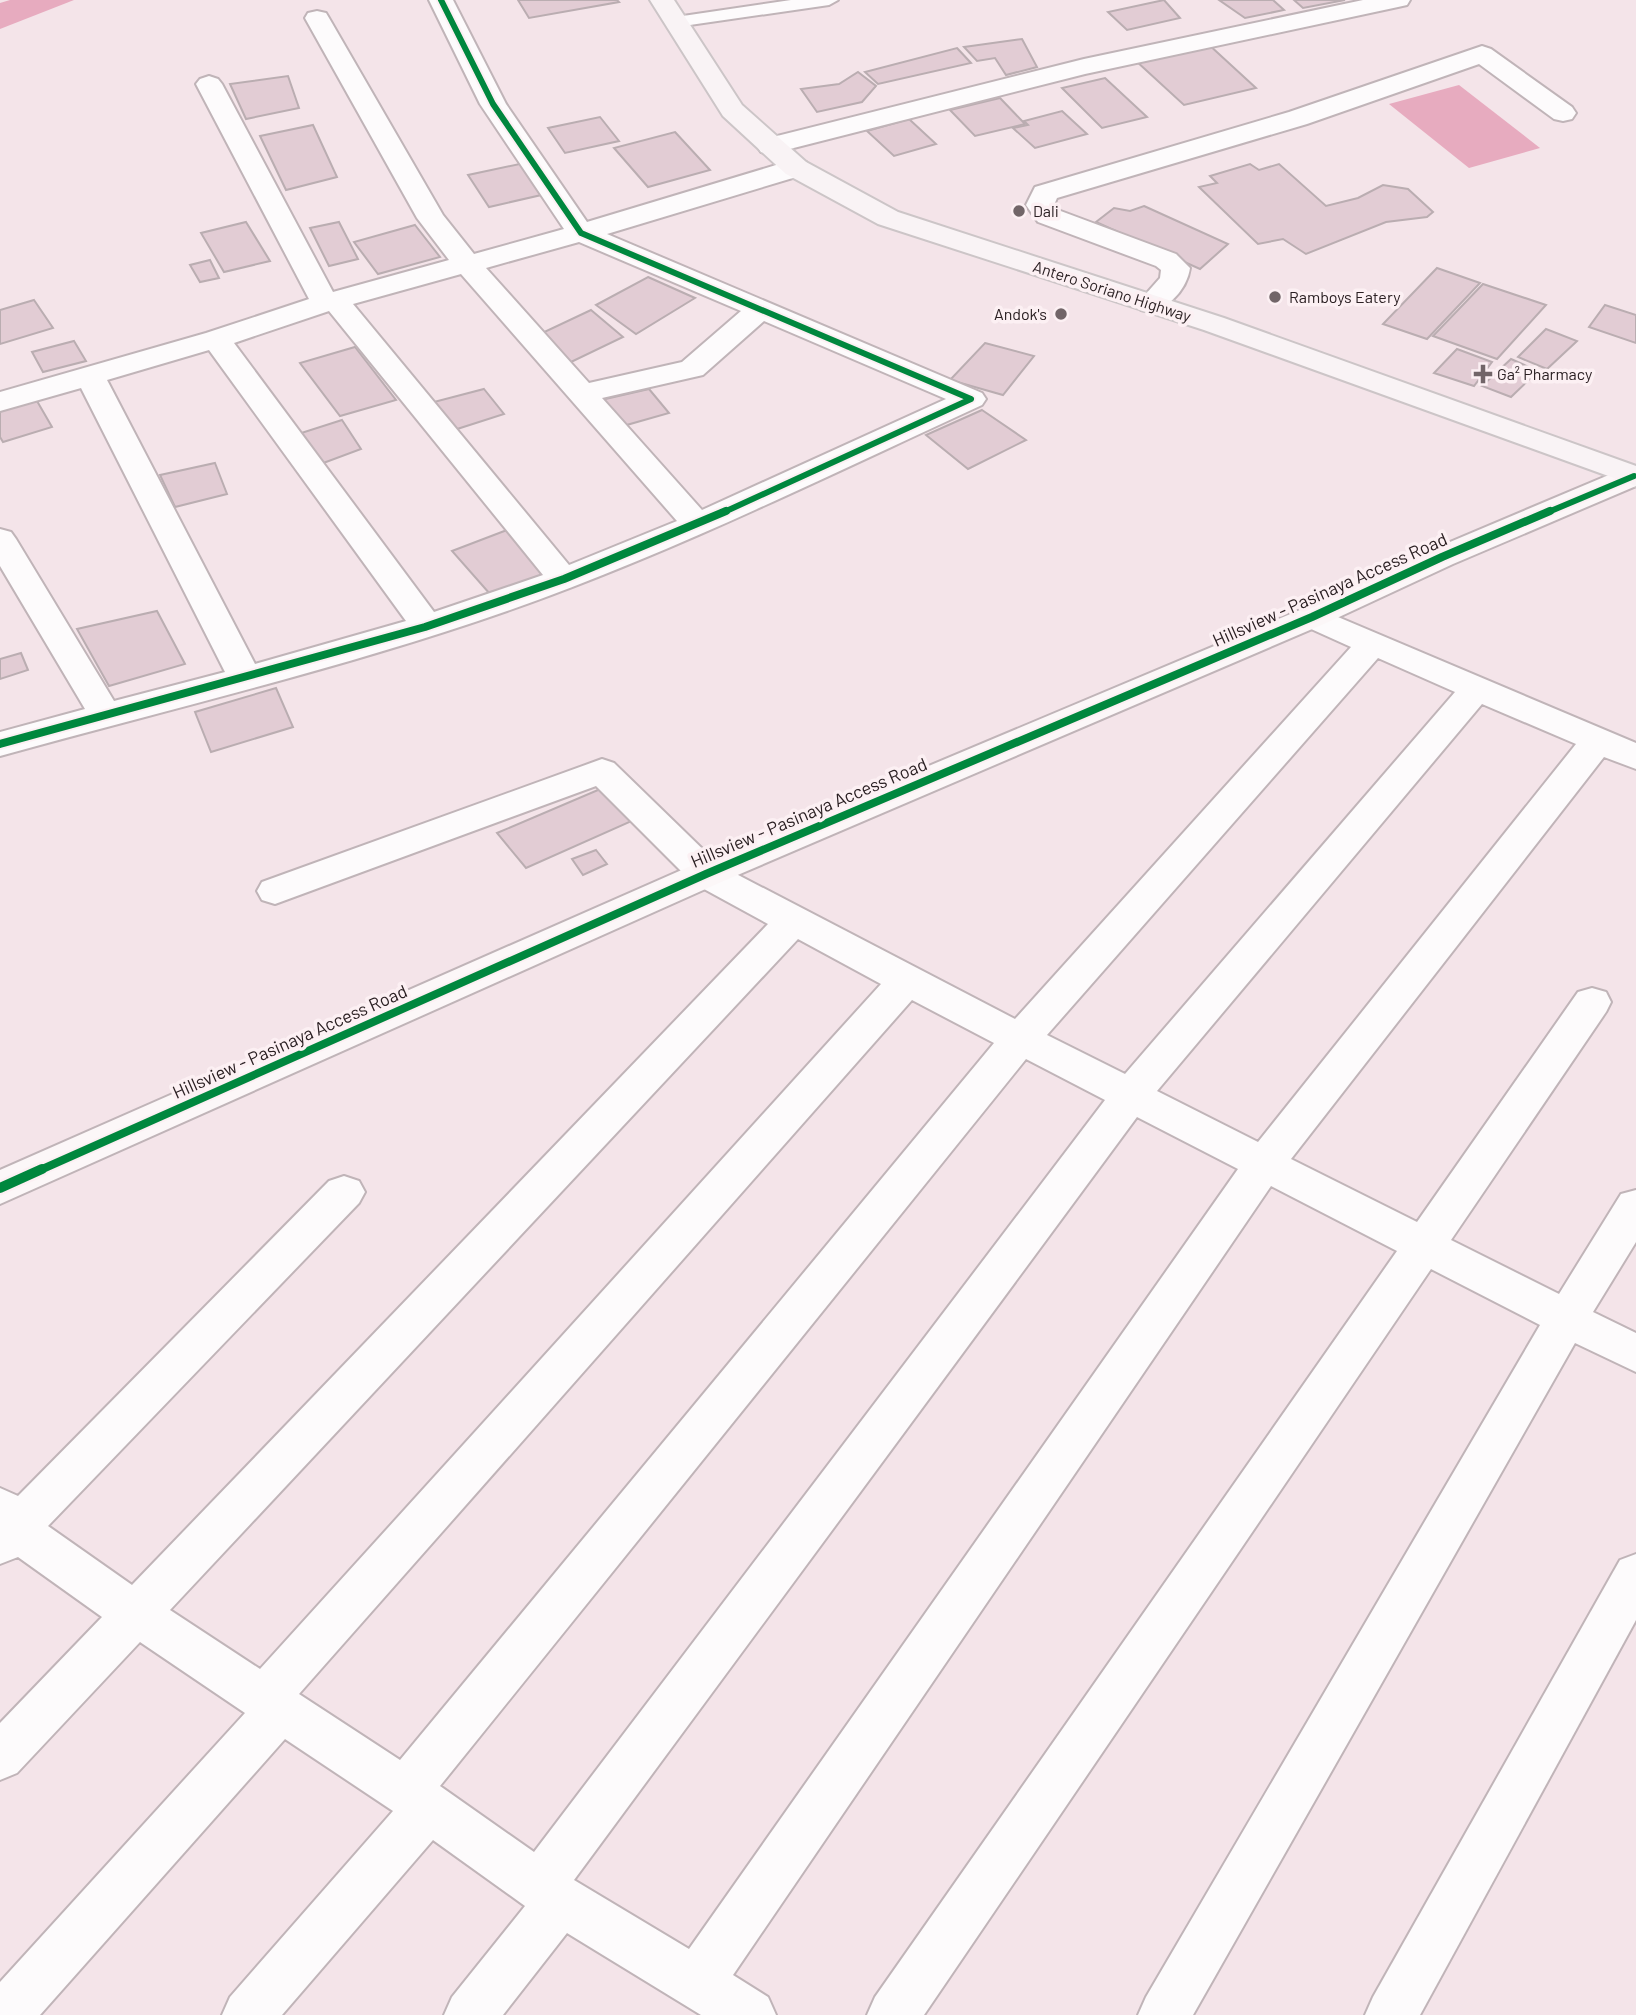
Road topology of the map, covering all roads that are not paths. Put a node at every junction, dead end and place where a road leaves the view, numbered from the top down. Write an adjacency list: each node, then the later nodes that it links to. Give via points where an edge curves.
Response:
1 (441, 0): 10 (street, via 492,104)
2 (829, 0): 4 (lane)
3 (1398, 0): 8 (street, via 1084,67)
4 (669, 11): 8 (main road, Antero Soriano Highway, via 732,110)
5 (317, 18): 11 (street, via 432,218)
6 (209, 84): 12 (street)
7 (1563, 113): 13 (street, via 1482,54 1298,118 1045,193 1040,205 1048,216 1166,260 1176,268 1174,280)
8 (770, 146): 9 (main road, Antero Soriano Highway)
9 (796, 168): 10 (street); 13 (main road, Antero Soriano Highway, via 888,218)
10 (581, 233): 11 (street); 14 (street)
11 (468, 265): 12 (street); 17 (street)
12 (330, 301): 15 (street); 22 (street)
13 (1151, 304): 19 (main road, Antero Soriano Highway)
14 (761, 309): 17 (street, via 692,369); 20 (street, via 971,399)
15 (216, 339): 16 (street); 24 (street)
16 (90, 376): 18 (street); 26 (street)
17 (581, 394): 20 (street)
18 (0, 402)
19 (1635, 476): 23 (street, Hillsview - Pasinaya Access Road, via 1442,556)
20 (696, 523): 22 (street)
21 (0, 539): 28 (street)
22 (564, 579): 24 (street)
23 (1311, 617): 25 (street); 32 (street, Hillsview - Pasinaya Access Road)
24 (427, 625): 26 (street)
25 (1373, 643): 27 (street); 37 (street)
26 (245, 678): 28 (street)
27 (1477, 688): 29 (street); 38 (street)
28 (105, 714): 30 (street)
29 (1598, 740): 31 (street); 39 (street)
30 (0, 744)
31 (1636, 757)
32 (706, 874): 33 (street, via 602,771); 34 (street); 40 (street, Hillsview - Pasinaya Access Road)
33 (275, 891)
34 (794, 920): 35 (street); 48 (street)
35 (907, 981): 37 (street); 49 (street)
36 (1592, 1002): 43 (street)
37 (1021, 1038): 38 (street); 51 (street)
38 (1132, 1093): 39 (street); 52 (street)
39 (1265, 1163): 43 (street); 53 (street)
40 (0, 1188)
41 (344, 1192): 46 (street)
42 (1636, 1206): 44 (street)
43 (1424, 1246): 44 (street); 57 (street)
44 (1567, 1318): 45 (street); 58 (street)
45 (1636, 1354)
46 (6, 1526): 48 (street)
47 (1636, 1575): 59 (street)
48 (136, 1614): 49 (street); 50 (street)
49 (272, 1704): 51 (street); 54 (street)
50 (0, 1757)
51 (416, 1800): 52 (street); 55 (street)
52 (550, 1893): 53 (street); 56 (street)
53 (714, 2002)
54 (5, 2015)
55 (248, 2015)
56 (470, 2015)
57 (893, 2015)
58 (1164, 2015)
59 (1391, 2015)

